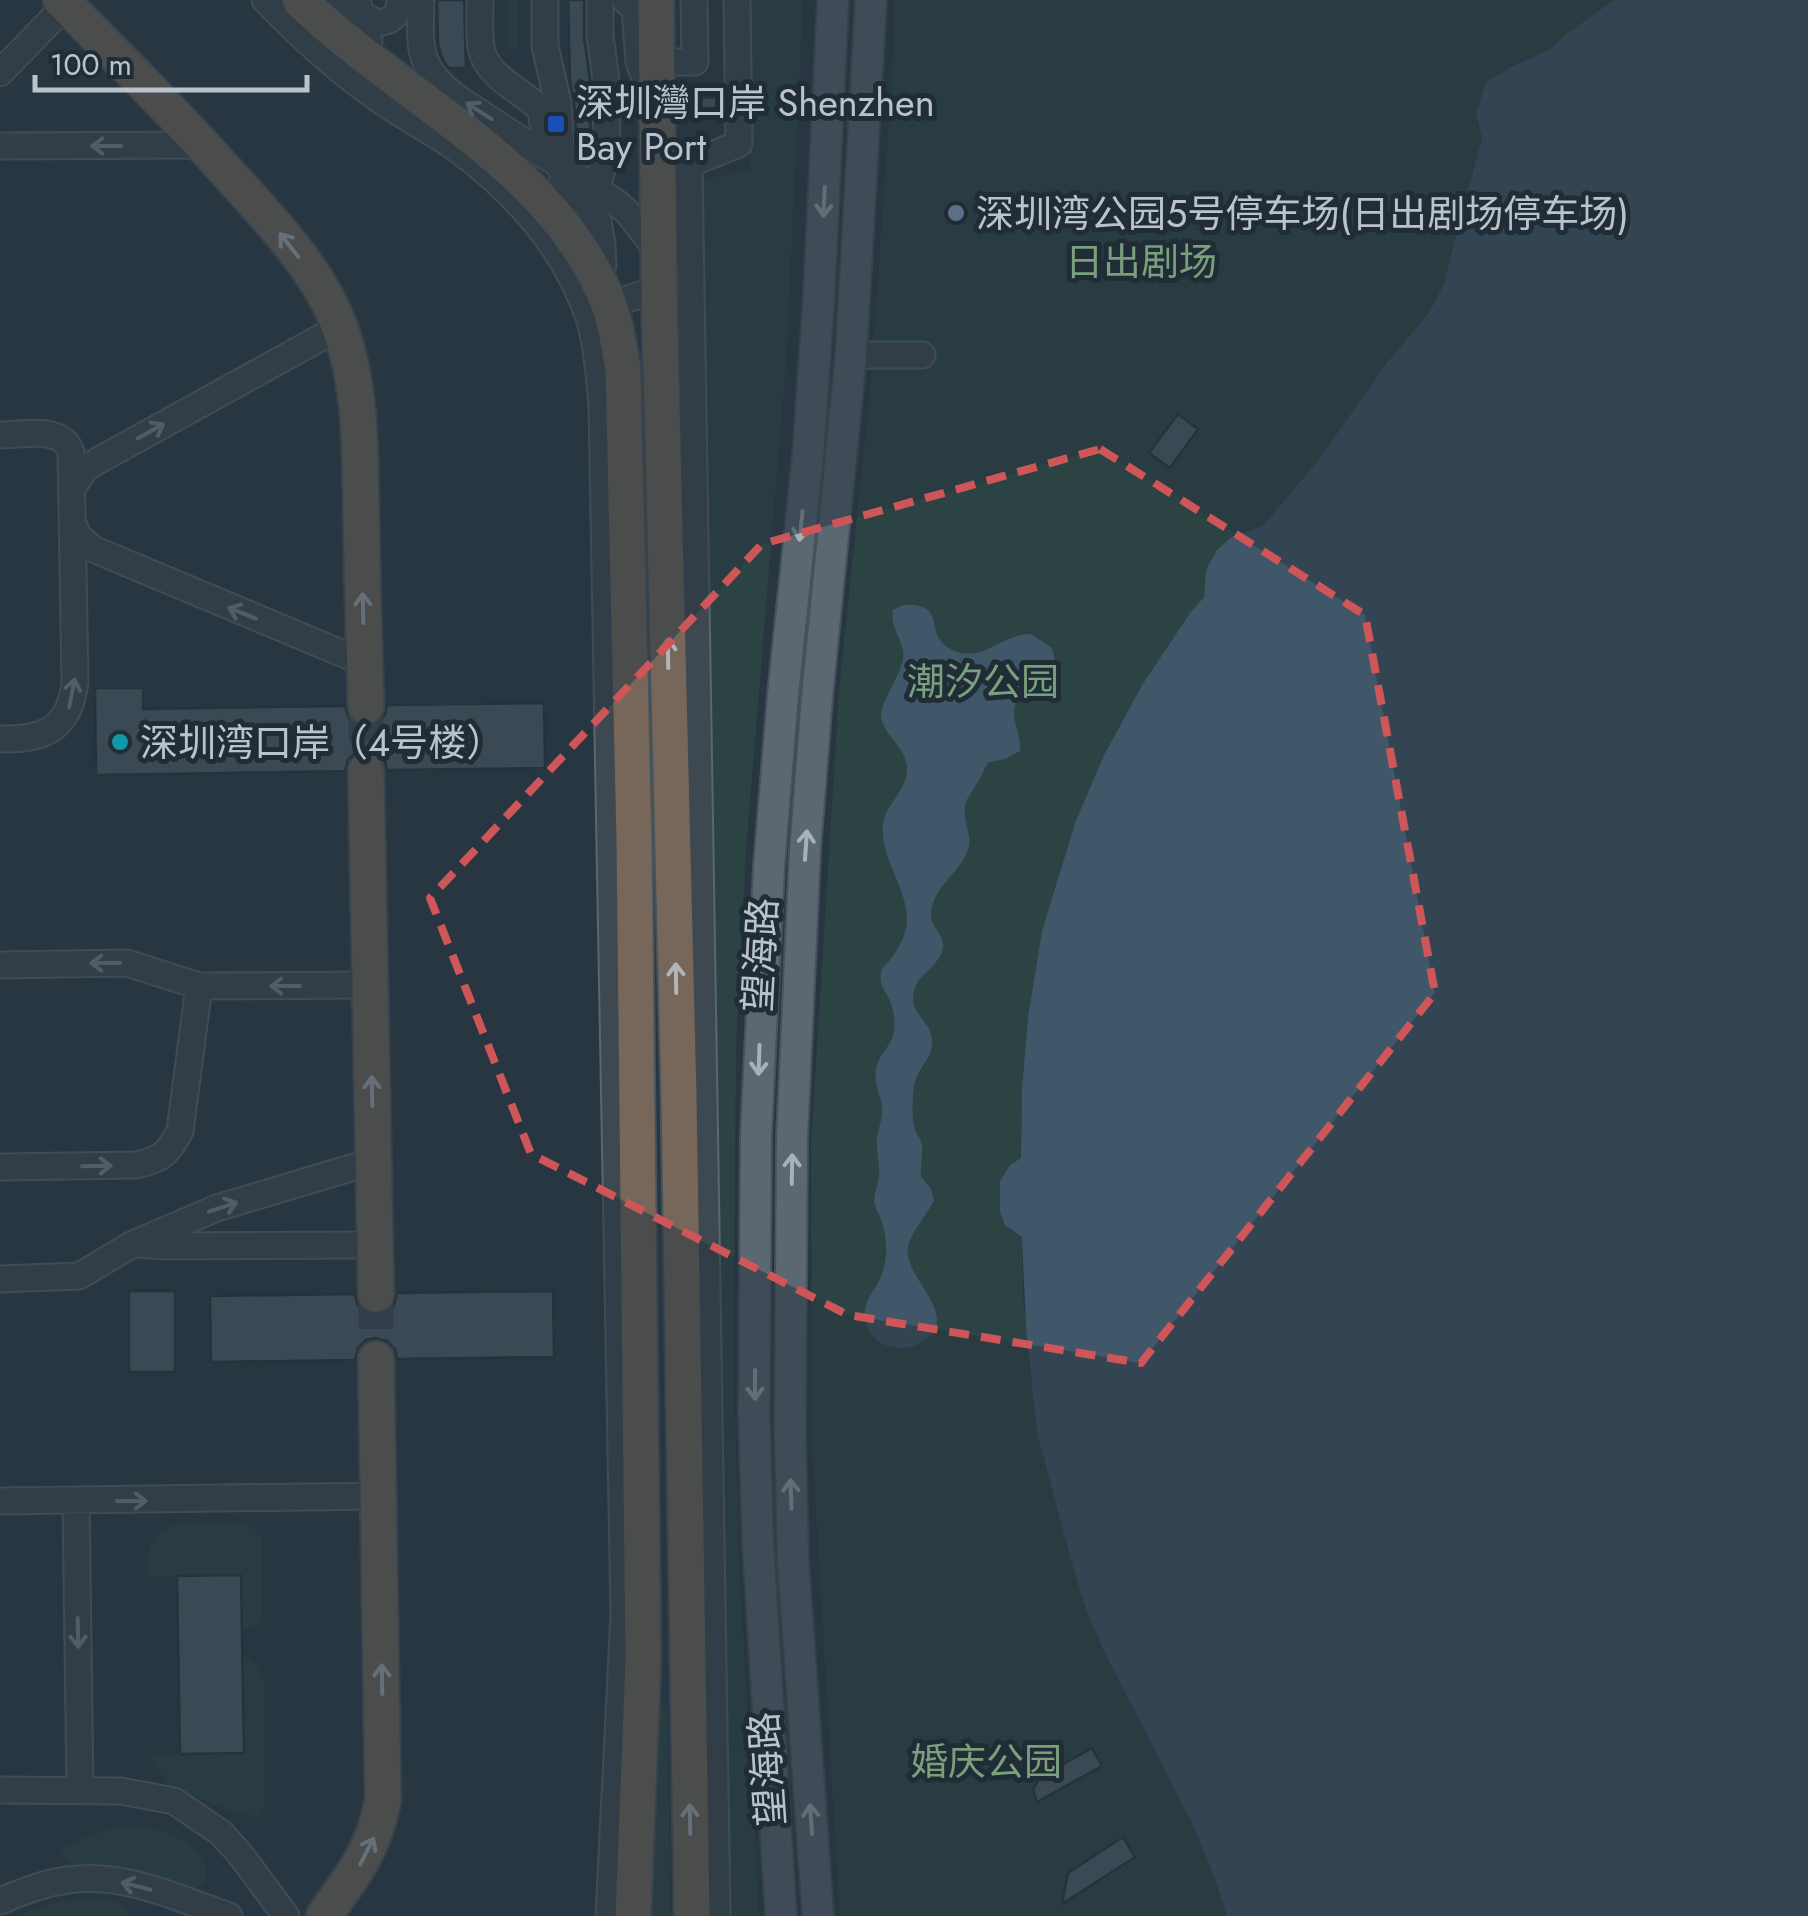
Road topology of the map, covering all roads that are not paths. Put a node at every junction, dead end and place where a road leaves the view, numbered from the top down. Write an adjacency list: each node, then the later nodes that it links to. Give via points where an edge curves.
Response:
1 (265, 0): 52 (street, via 378,99 504,188 552,244 590,322 602,404)
2 (357, 0): 3 (street, via 361,14 376,23 394,17)
3 (400, 0)
4 (420, 0): 22 (street, one-way to 4, via 432,74 422,54)
5 (480, 0): 18 (street, via 481,47)
6 (545, 0): 16 (street)
7 (600, 0): 23 (street, via 594,120 607,152)
8 (625, 0): 19 (street, via 635,10 639,62)
9 (694, 0): 15 (street, via 694,62)
10 (736, 0): 60 (street, via 739,144 688,164)
11 (834, 0): 61 (main road, 望海路, one-way to 61, via 808,456 769,867 757,1116 754,1413)
12 (871, 0): 28 (main road, 望海路)
13 (64, 2): 17 (street); 20 (highway)
14 (310, 2): 25 (highway, via 532,189)
15 (653, 22): 19 (highway)
16 (544, 46): 18 (street, via 536,69); 22 (street, via 558,103)
17 (0, 73)
18 (494, 73): 22 (street, via 542,110 546,140)
19 (658, 117): 24 (highway)
20 (204, 145): 21 (street, one-way to 21); 27 (highway, one-way to 20, via 306,266)
21 (0, 146)
22 (560, 165): 23 (street); 25 (street)
23 (596, 190): 24 (street, via 628,213); 25 (street)
24 (659, 252): 26 (highway)
25 (604, 282): 26 (street); 52 (highway, via 625,402 634,821 643,1661)
26 (659, 289): 59 (highway, one-way to 26)
27 (340, 328): 31 (street, one-way to 27, via 94,463); 33 (highway, one-way to 27, via 359,422)
28 (852, 355): 29 (street); 62 (main road, 望海路, one-way to 28, via 793,1560 792,1137 805,852)
29 (922, 355)
30 (0, 436): 31 (street, via 63,438 72,452)
31 (73, 487): 32 (street)
32 (73, 524): 33 (street, one-way to 32, via 93,549); 35 (street, one-way to 32, via 50,732 71,706)
33 (364, 663): 34 (highway)
34 (366, 706)
35 (0, 739)
36 (366, 770): 38 (highway)
37 (0, 964): 39 (street, one-way to 37, via 127,962)
38 (370, 985): 39 (street, one-way to 39); 40 (highway, one-way to 38)
39 (199, 986): 41 (street, one-way to 39, via 136,1166 169,1152 180,1131)
40 (374, 1161): 42 (street, one-way to 40, via 217,1208); 43 (highway)
41 (0, 1167)
42 (133, 1244): 43 (street); 44 (street, via 79,1276)
43 (375, 1245): 45 (highway)
44 (0, 1279)
45 (376, 1294)
46 (376, 1360): 47 (highway)
47 (379, 1496): 49 (street, one-way to 47); 56 (highway, one-way to 47, via 370,1848 383,1800)
48 (0, 1501): 49 (street)
49 (76, 1501): 51 (street, one-way to 51)
50 (0, 1790): 51 (street)
51 (80, 1791): 55 (street, via 174,1801 196,1814 240,1854)
52 (625, 1849): 57 (street); 58 (highway)
53 (0, 1901): 54 (street, one-way to 53, via 102,1878 41,1885)
54 (228, 1916)
55 (286, 1916)
56 (324, 1916)
57 (609, 1916)
58 (633, 1916)
59 (692, 1916)
60 (717, 1916)
61 (781, 1916)
62 (818, 1916)

